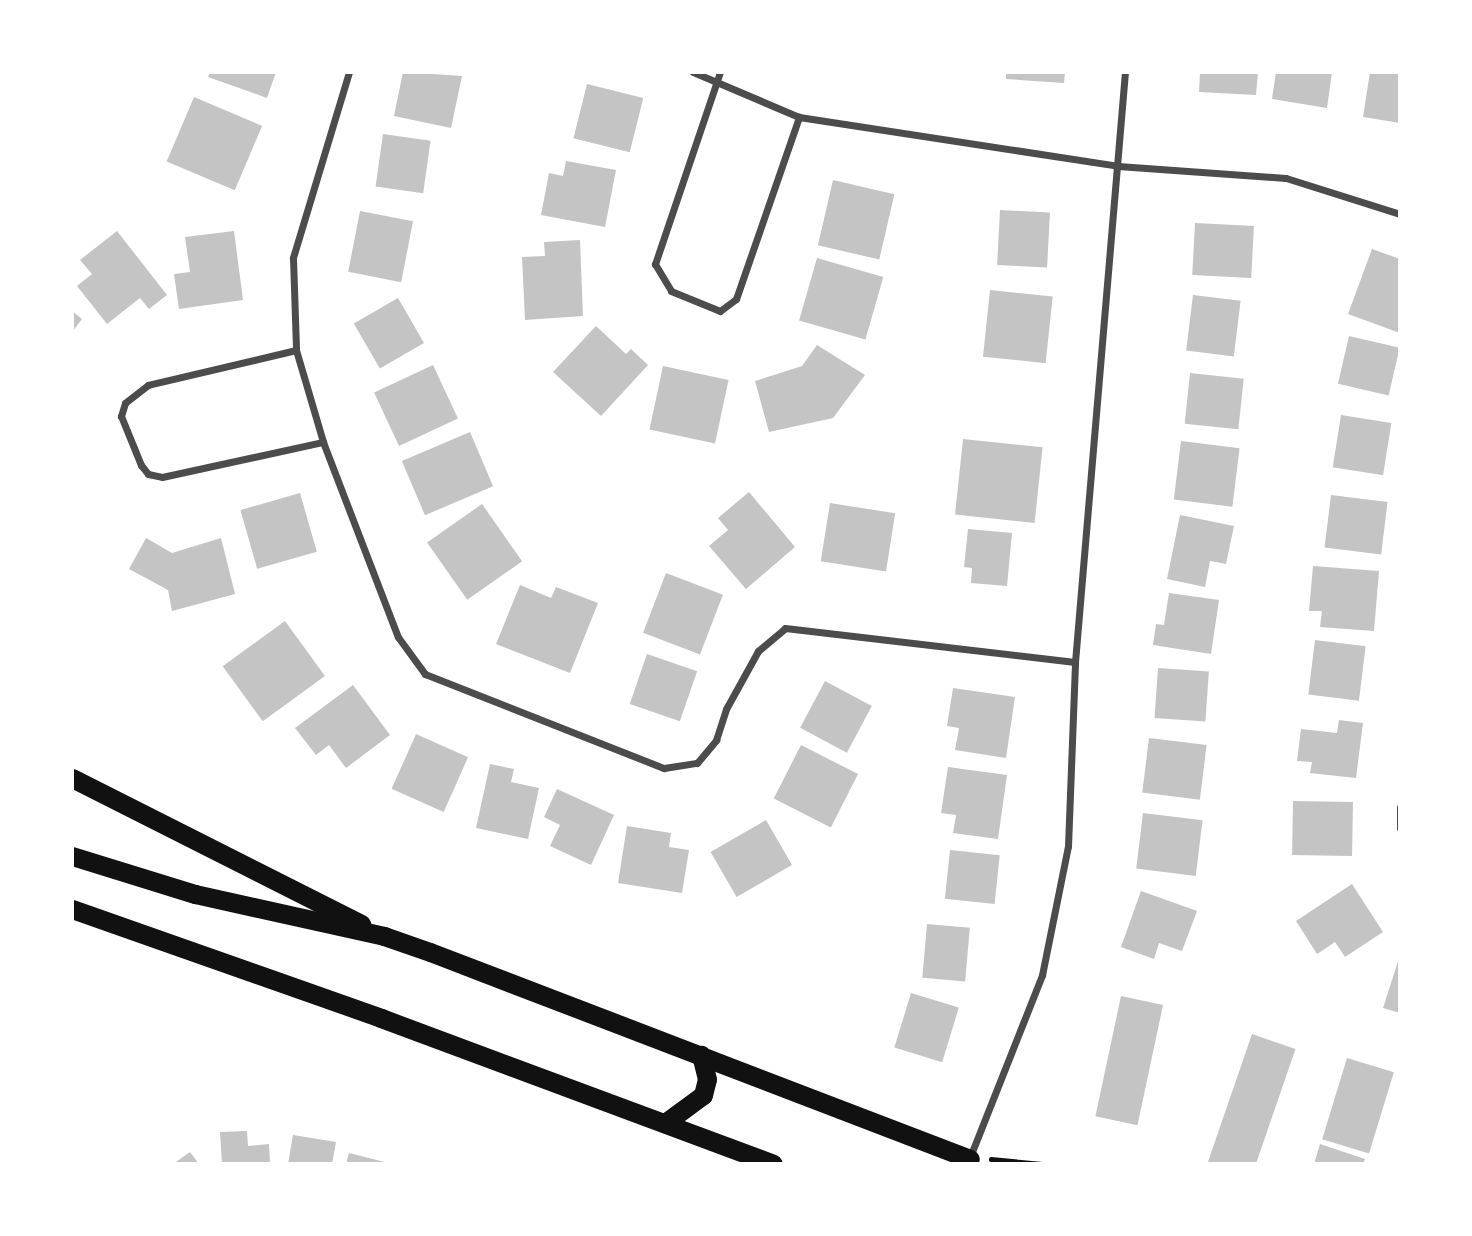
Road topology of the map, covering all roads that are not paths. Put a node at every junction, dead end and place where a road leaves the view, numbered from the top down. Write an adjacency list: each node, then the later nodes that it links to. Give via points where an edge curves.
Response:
1 (349, 72): 9 (street, via 293,258)
2 (693, 72): 5 (street)
3 (720, 72): 5 (street)
4 (1125, 72): 7 (street)
5 (716, 83): 6 (street); 6 (street, via 656,264 671,291 720,312 736,299)
6 (799, 117): 7 (street)
7 (1118, 166): 8 (street, via 1286,178); 11 (street)
8 (1400, 214)
9 (296, 350): 10 (street); 10 (street, via 148,385 125,403 121,416 141,465 148,474 162,477)
10 (323, 442): 11 (street, via 398,636 425,674 664,768 697,763 716,740 726,709 758,651 785,628)
11 (1075, 662): 20 (street, via 1071,812 1058,910 1032,1004)
12 (72, 778): 17 (highway)
13 (1400, 807): 14 (street)
14 (1400, 828)
15 (72, 856): 17 (highway, via 195,894)
16 (72, 909): 19 (highway)
17 (384, 936): 18 (highway)
18 (701, 1055): 19 (highway, via 707,1079 703,1095); 20 (highway)
19 (664, 1123): 21 (highway)
20 (969, 1162)
21 (773, 1164)

